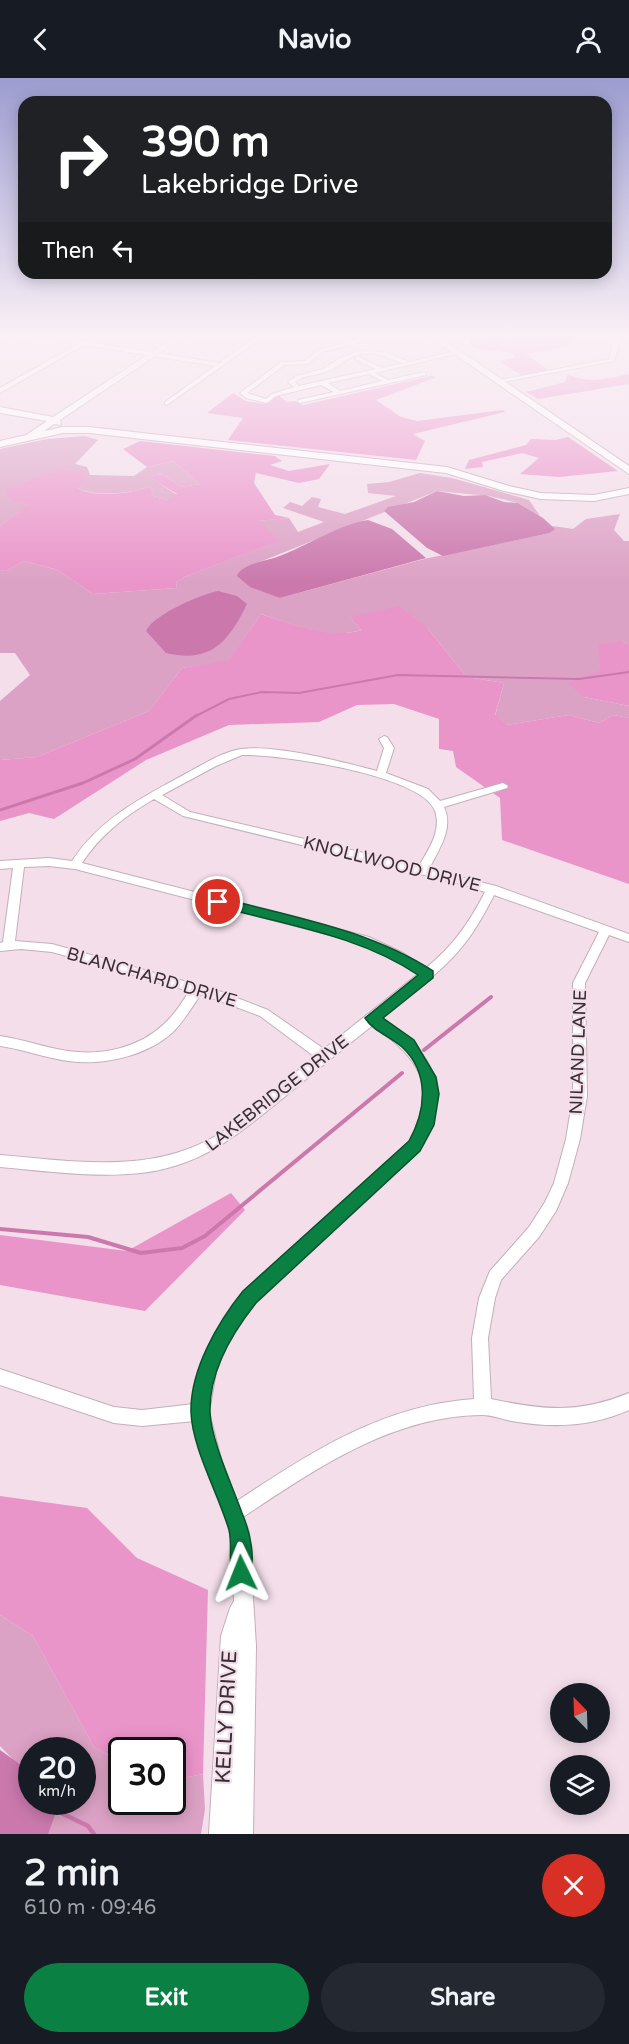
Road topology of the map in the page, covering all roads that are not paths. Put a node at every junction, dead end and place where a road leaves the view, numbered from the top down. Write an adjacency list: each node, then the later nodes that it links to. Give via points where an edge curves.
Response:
1 (41, 418): 4 (street)
2 (55, 418): 4 (street)
3 (552, 418): 8 (main road)
4 (52, 420): 5 (street); 6 (street)
5 (73, 429): 6 (street); 9 (street, via 447,470 541,496 594,498)
6 (29, 437): 7 (street)
7 (0, 444)
8 (629, 471)
9 (629, 491)
10 (384, 739): 11 (street, via 389,748)
11 (380, 776): 13 (street, via 274,753 243,752 217,761); 14 (street, via 422,790)
12 (503, 786): 14 (street)
13 (154, 795): 17 (street, via 102,829); 18 (street, KNOLLWOOD DRIVE, via 187,814)
14 (438, 805): 18 (street, via 442,829)
15 (19, 864): 16 (street); 17 (street); 22 (street)
16 (0, 865)
17 (75, 865): 23 (street, via 365,940)
18 (423, 871): 19 (street, KNOLLWOOD DRIVE)
19 (492, 889): 20 (street, KNOLLWOOD DRIVE); 23 (street, LAKEBRIDGE DRIVE, via 458,945)
20 (606, 930): 21 (street, KNOLLWOOD DRIVE); 31 (street, NILAND LANE, via 579,983 580,1096 561,1183 534,1232 495,1276 487,1298 480,1338)
21 (629, 938)
22 (4, 946): 24 (street, BLANCHARD DRIVE, via 52,948)
23 (428, 975): 25 (street, LAKEBRIDGE DRIVE)
24 (196, 990): 26 (street, via 166,1030 150,1041 107,1057 65,1055); 27 (street, BLANCHARD DRIVE, via 264,1013)
25 (373, 1018): 27 (street, LAKEBRIDGE DRIVE); 32 (street, KELLY DRIVE, via 408,1044 421,1062 432,1094 426,1125 414,1146 249,1297 231,1320 208,1372)
26 (0, 1041)
27 (324, 1056): 28 (street, LAKEBRIDGE DRIVE, via 225,1137 205,1150 166,1164 128,1169)
28 (0, 1161)
29 (0, 1377): 32 (street, via 114,1415 142,1418)
30 (629, 1401): 31 (street, via 589,1416 516,1414)
31 (483, 1407): 33 (street, via 416,1417 352,1440)
32 (201, 1412): 33 (street, KELLY DRIVE, via 212,1459)
33 (234, 1513): 34 (street, KELLY DRIVE, via 240,1532)
34 (242, 1601): 35 (street, KELLY DRIVE, via 230,1636); 36 (street, KELLY DRIVE, via 246,1646)
35 (220, 1834)
36 (242, 1834)

